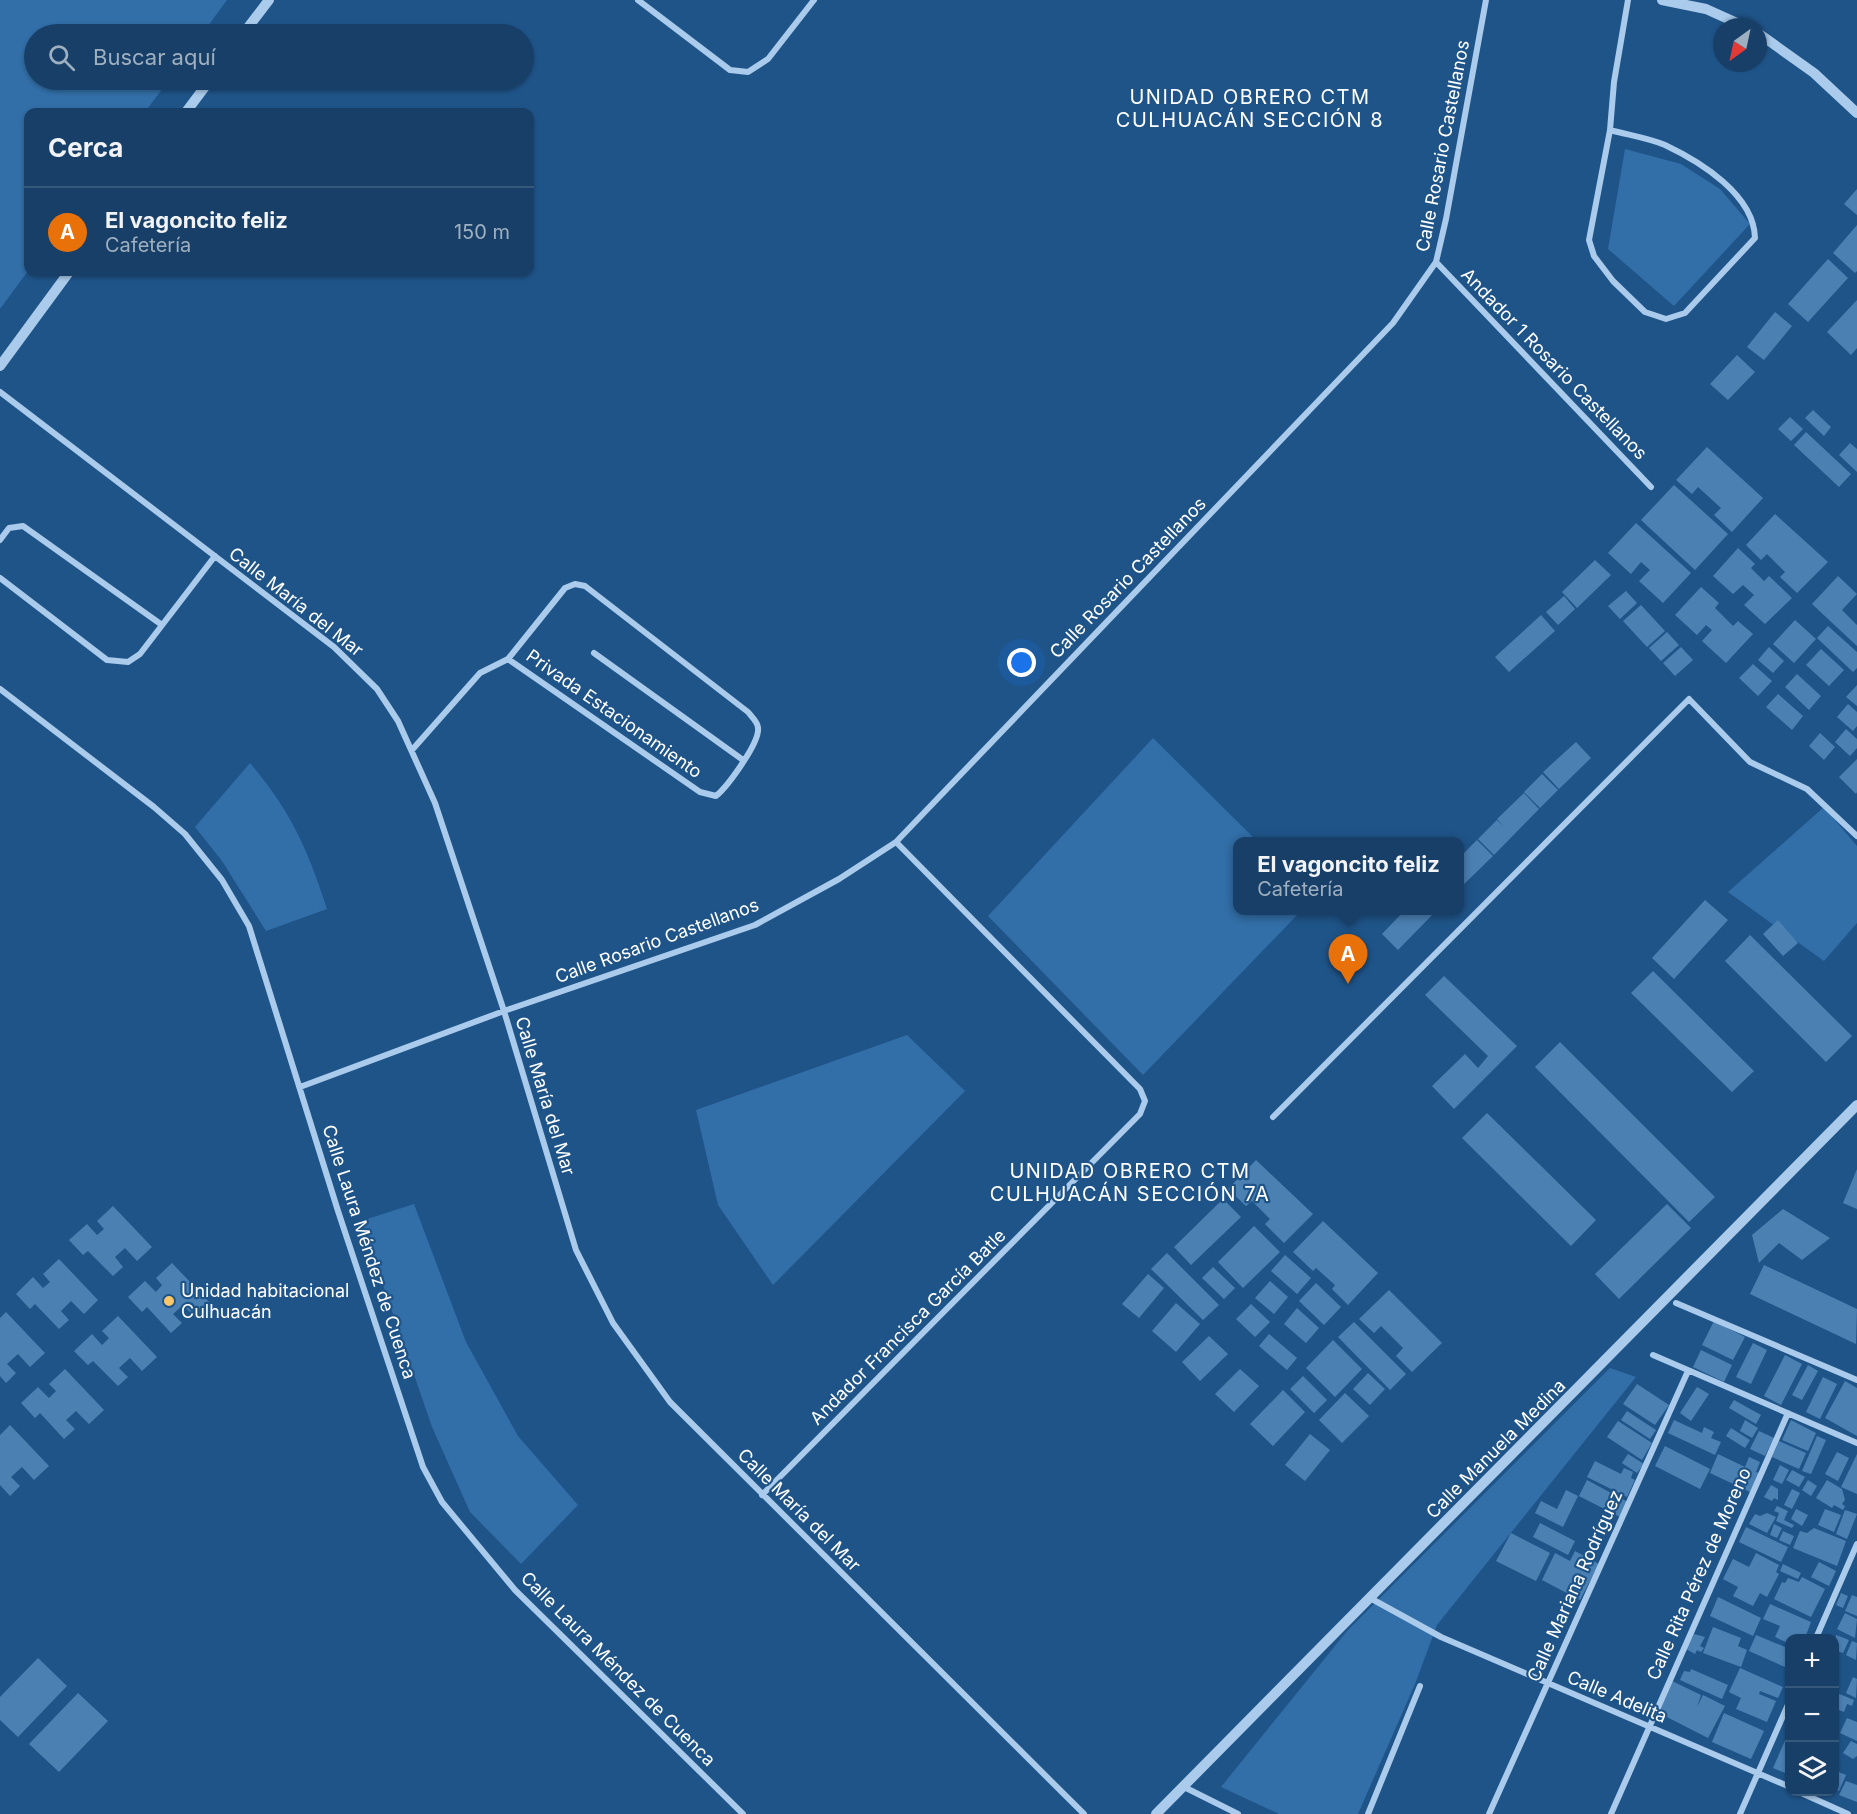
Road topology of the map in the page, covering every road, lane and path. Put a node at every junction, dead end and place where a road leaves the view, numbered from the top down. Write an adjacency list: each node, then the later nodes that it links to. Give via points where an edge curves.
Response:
1 (269, 0): 8 (street)
2 (638, 0): 3 (street, via 730,70 748,72 768,59)
3 (814, 0)
4 (1486, 0): 14 (street, Calle Rosario Castellanos)
5 (1628, 0): 13 (street, via 1614,82)
6 (1662, 0): 7 (street, via 1706,9)
7 (1726, 18)
8 (251, 24)
9 (1767, 39): 12 (street, via 1814,73)
10 (202, 90): 11 (street)
11 (189, 108)
12 (1857, 113)
13 (1611, 130): 13 (street, via 1664,144 1704,167 1742,201 1755,226 1755,238 1684,313 1666,319 1645,312 1594,256 1589,240)
14 (1436, 262): 18 (street, Andador 1 Rosario Castellanos); 29 (street, Calle Rosario Castellanos, via 1393,323)
15 (66, 276): 16 (street)
16 (0, 366)
17 (0, 392): 20 (street, Calle María del Mar)
18 (1651, 487)
19 (0, 540): 22 (street, via 9,528 23,526)
20 (215, 556): 22 (street); 26 (street, Calle María del Mar, via 334,647 369,680 398,721)
21 (0, 578): 22 (street, via 107,660 128,662 140,654)
22 (162, 626)
23 (594, 653): 27 (street)
24 (508, 659): 26 (street, Privada Estacionamiento, via 480,673); 27 (street, Privada Estacionamiento, via 700,792 716,796); 27 (street, Privada Estacionamiento, via 566,588 575,584 585,586 748,712 758,725 759,736)
25 (0, 689): 31 (street, Calle Laura Méndez de Cuenca, via 154,807 185,834 222,880 249,926)
26 (412, 750): 30 (street, Calle María del Mar, via 435,802)
27 (743, 760)
28 (1857, 836): 33 (street, via 1807,789 1750,762 1689,699)
29 (896, 842): 30 (street, Calle Rosario Castellanos, via 755,925); 40 (street, Andador Francisca García Batle, via 1140,1089 1145,1101 1140,1114)
30 (504, 1011): 31 (street, Calle Rosario Castellanos); 40 (street, Calle María del Mar, via 576,1250 613,1323 670,1402)
31 (300, 1087): 52 (street, Calle Laura Méndez de Cuenca, via 423,1467 442,1502 515,1590)
32 (1857, 1105): 42 (street, Calle Manuela Medina)
33 (1273, 1117)
34 (1676, 1303): 37 (street)
35 (1653, 1355): 36 (street)
36 (1688, 1371): 38 (street); 44 (street, Calle Mariana Rodríguez)
37 (1857, 1380)
38 (1788, 1413): 39 (street); 47 (street, Calle Rita Pérez de Moreno)
39 (1857, 1443)
40 (762, 1495): 53 (street, Calle María del Mar)
41 (1857, 1544): 43 (street)
42 (1370, 1598): 44 (street, Calle Adelita, via 1441,1637); 50 (street, Calle Manuela Medina)
43 (1818, 1634)
44 (1547, 1683): 47 (street, Calle Adelita); 57 (street, Calle Mariana Rodríguez)
45 (1420, 1686): 56 (street)
46 (1785, 1711): 48 (street)
47 (1648, 1727): 48 (street, Calle Adelita); 58 (street, Calle Rita Pérez de Moreno)
48 (1758, 1773): 49 (street, Calle Adelita); 59 (street)
49 (1785, 1785)
50 (1184, 1786): 54 (street, Calle Manuela Medina); 55 (street)
51 (1810, 1796): 60 (street)
52 (743, 1814)
53 (1084, 1814)
54 (1156, 1814)
55 (1238, 1814)
56 (1368, 1814)
57 (1490, 1814)
58 (1611, 1814)
59 (1740, 1814)
60 (1848, 1814)

